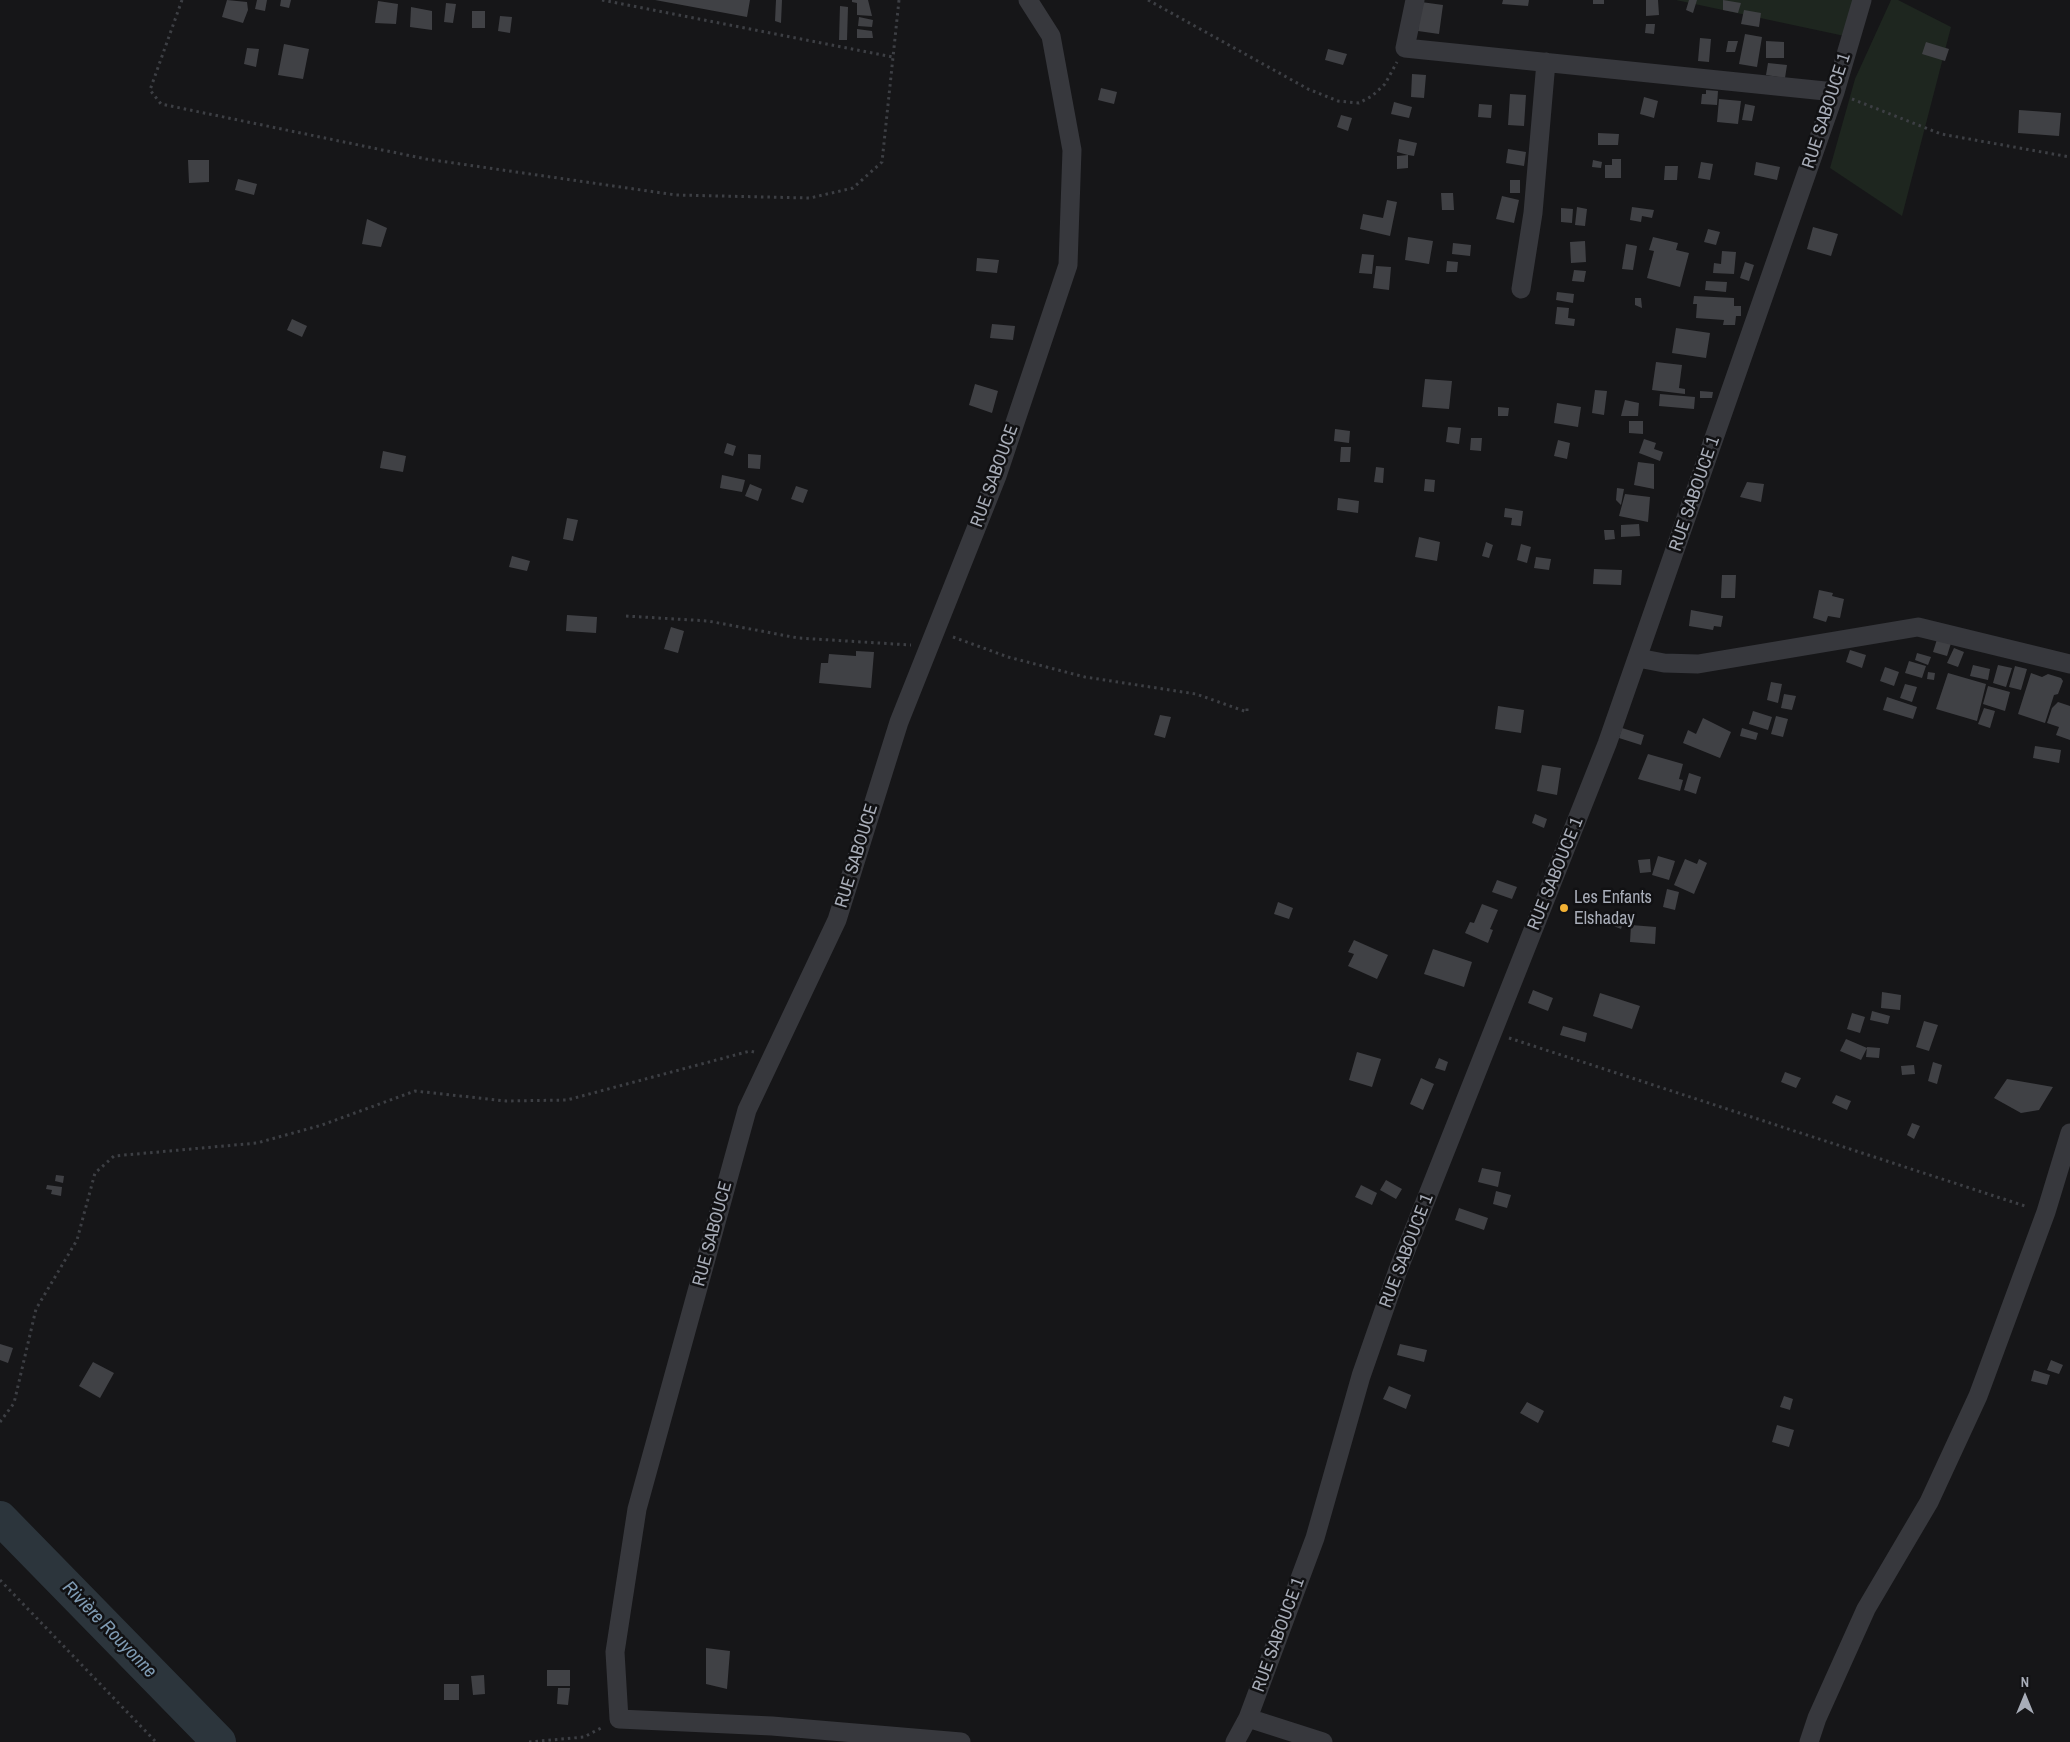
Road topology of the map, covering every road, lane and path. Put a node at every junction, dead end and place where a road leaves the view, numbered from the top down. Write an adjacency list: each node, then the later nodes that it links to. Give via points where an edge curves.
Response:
1 (182, 0): 9 (path, via 150,90 160,104 426,159 676,195 810,198 853,188 882,162)
2 (602, 0): 9 (path)
3 (899, 0): 9 (path)
4 (1028, 0): 15 (street, RUE SABOUCE, via 1051,36 1072,150 1068,265 997,476)
5 (1148, 0): 8 (path, via 1308,89 1338,102 1359,103 1372,96 1385,84)
6 (1415, 0): 8 (street)
7 (1862, 0): 11 (street, RUE SABOUCE 1)
8 (1405, 48): 10 (street)
9 (894, 57)
10 (1546, 62): 11 (street); 13 (street, via 1532,213)
11 (1836, 92): 12 (path, via 1941,134); 16 (street, RUE SABOUCE 1)
12 (2070, 157)
13 (1521, 289)
14 (626, 616): 15 (path, via 708,621 798,638)
15 (933, 638): 18 (path, via 1085,677 1196,694 1247,712); 20 (street, RUE SABOUCE, via 899,722 837,920)
16 (1638, 658): 17 (street, via 1698,664 1918,627); 19 (street, RUE SABOUCE 1, via 1608,744)
17 (2070, 664)
18 (1247, 708)
19 (1493, 1033): 22 (path); 25 (street, RUE SABOUCE 1, via 1392,1288 1361,1376 1315,1538)
20 (772, 1057): 23 (path, via 750,1050 567,1100 506,1101 415,1091 322,1125 257,1143 114,1156 95,1173 77,1240 36,1309 14,1402); 26 (street, RUE SABOUCE, via 747,1110 637,1510 615,1652)
21 (2070, 1133): 22 (street)
22 (2046, 1212): 32 (street, via 1978,1396 1929,1502 1866,1609)
23 (0, 1422)
24 (0, 1580): 27 (path)
25 (1248, 1718): 30 (street, RUE SABOUCE 1); 31 (street)
26 (619, 1719): 28 (path, via 584,1736); 29 (street, via 772,1726)
27 (156, 1742)
28 (529, 1742)
29 (960, 1742)
30 (1235, 1742)
31 (1323, 1742)
32 (1809, 1742)

